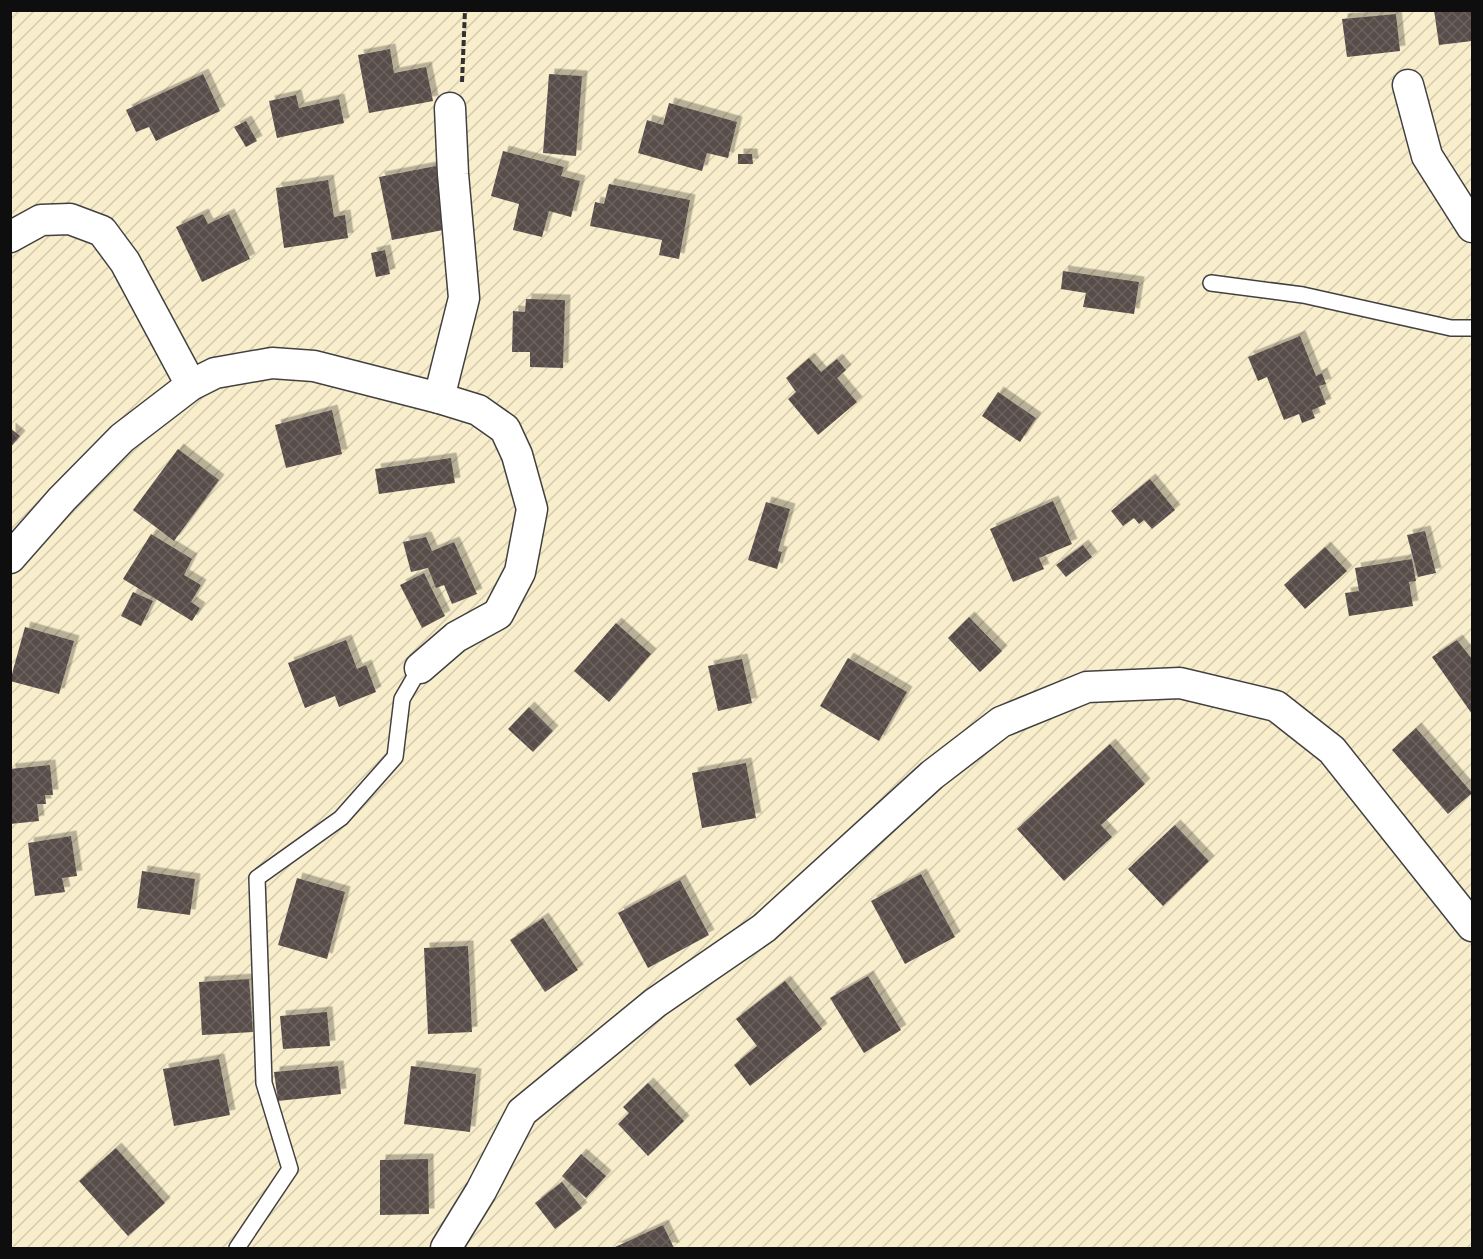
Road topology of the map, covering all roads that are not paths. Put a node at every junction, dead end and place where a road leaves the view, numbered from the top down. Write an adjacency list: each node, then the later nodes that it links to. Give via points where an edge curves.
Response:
1 (1408, 85): 3 (street, via 1427,156)
2 (450, 108): 8 (street, via 464,298)
3 (1473, 227)
4 (10, 237): 7 (street, via 41,220 70,219 102,231 125,262)
5 (1211, 283): 6 (lane, via 1303,295 1451,328)
6 (1473, 328)
7 (191, 385): 8 (street, via 215,373 272,363 314,366); 9 (street, via 122,438)
8 (439, 398): 10 (street, via 477,410 505,429 517,455 532,509 520,572 498,614 456,637)
9 (10, 558)
10 (420, 668): 12 (lane, via 402,699 395,757 341,818 257,878 264,1083 290,1169)
11 (1473, 926): 13 (street, via 1332,750 1276,706 1180,683 1087,687 1001,722 932,776 765,928 655,1003 522,1112)
12 (237, 1248)
13 (446, 1248)

